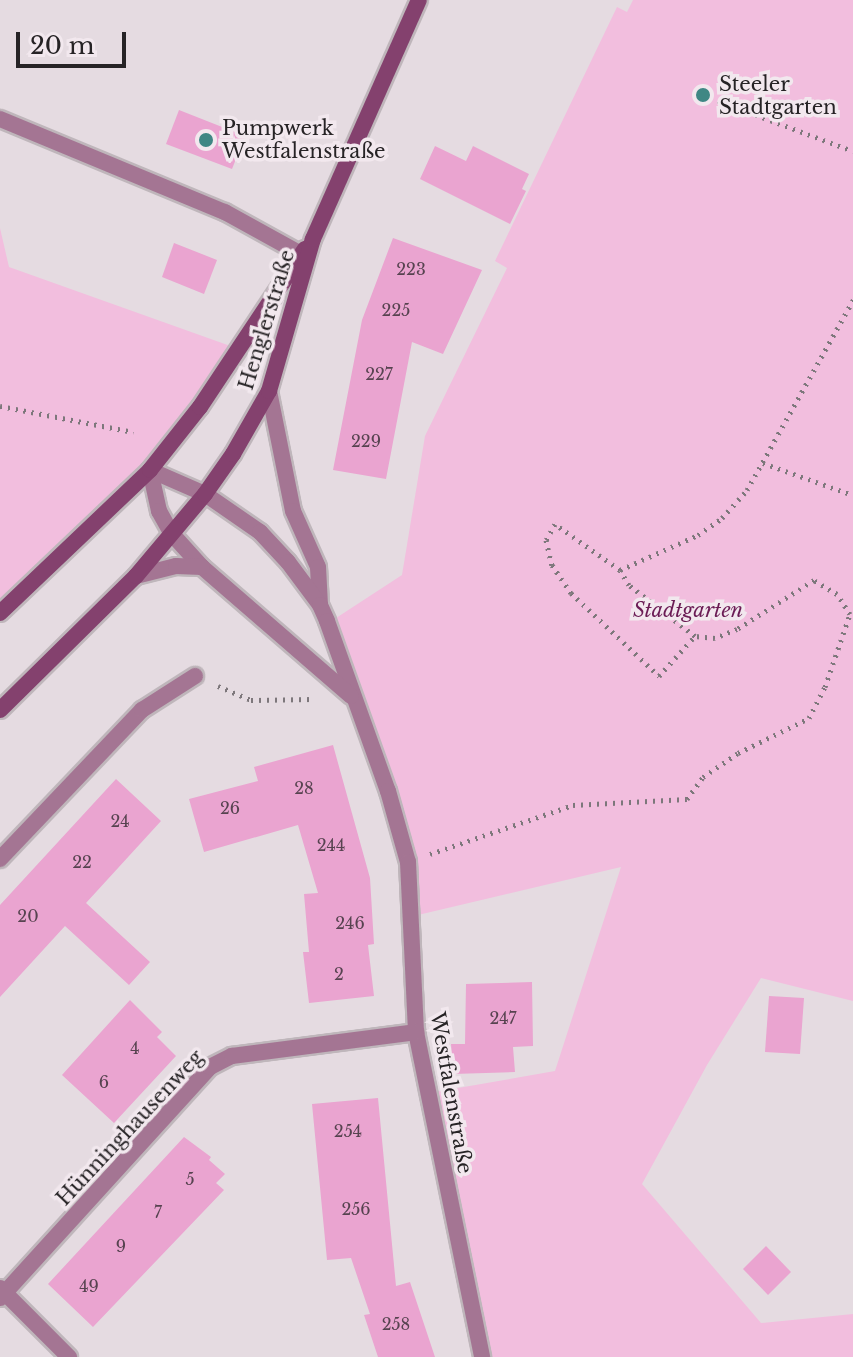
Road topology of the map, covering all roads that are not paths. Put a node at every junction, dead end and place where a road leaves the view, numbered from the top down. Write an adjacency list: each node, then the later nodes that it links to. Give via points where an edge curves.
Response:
1 (419, 0): 3 (main road)
2 (0, 119): 4 (street, via 225,212)
3 (313, 239): 4 (main road, Henglerstraße); 5 (main road, Henglerstraße)
4 (301, 254): 6 (main road, Henglerstraße, via 200,407)
5 (269, 391): 7 (main road, Henglerstraße); 11 (street, Westfalenstraße, via 293,511 318,567)
6 (150, 470): 7 (street, Westfalenstraße); 8 (street, Westfalenstraße, via 159,511); 12 (main road, Henglerstraße)
7 (205, 494): 8 (main road, Henglerstraße); 11 (street, Westfalenstraße, via 260,532)
8 (172, 534): 9 (street, Westfalenstraße); 10 (main road, Henglerstraße)
9 (202, 567): 10 (street, via 176,566); 14 (street, Westfalenstraße)
10 (136, 576): 15 (main road, Henglerstraße)
11 (320, 605): 14 (street, Westfalenstraße)
12 (0, 613)
13 (195, 676): 16 (street, via 142,710)
14 (354, 699): 17 (street, Westfalenstraße, via 408,862)
15 (0, 710)
16 (0, 859)
17 (416, 1032): 18 (street, Hünninghausenweg, via 232,1056 210,1067); 20 (street, Westfalenstraße)
18 (2, 1293): 19 (street)
19 (69, 1357)
20 (482, 1357)

